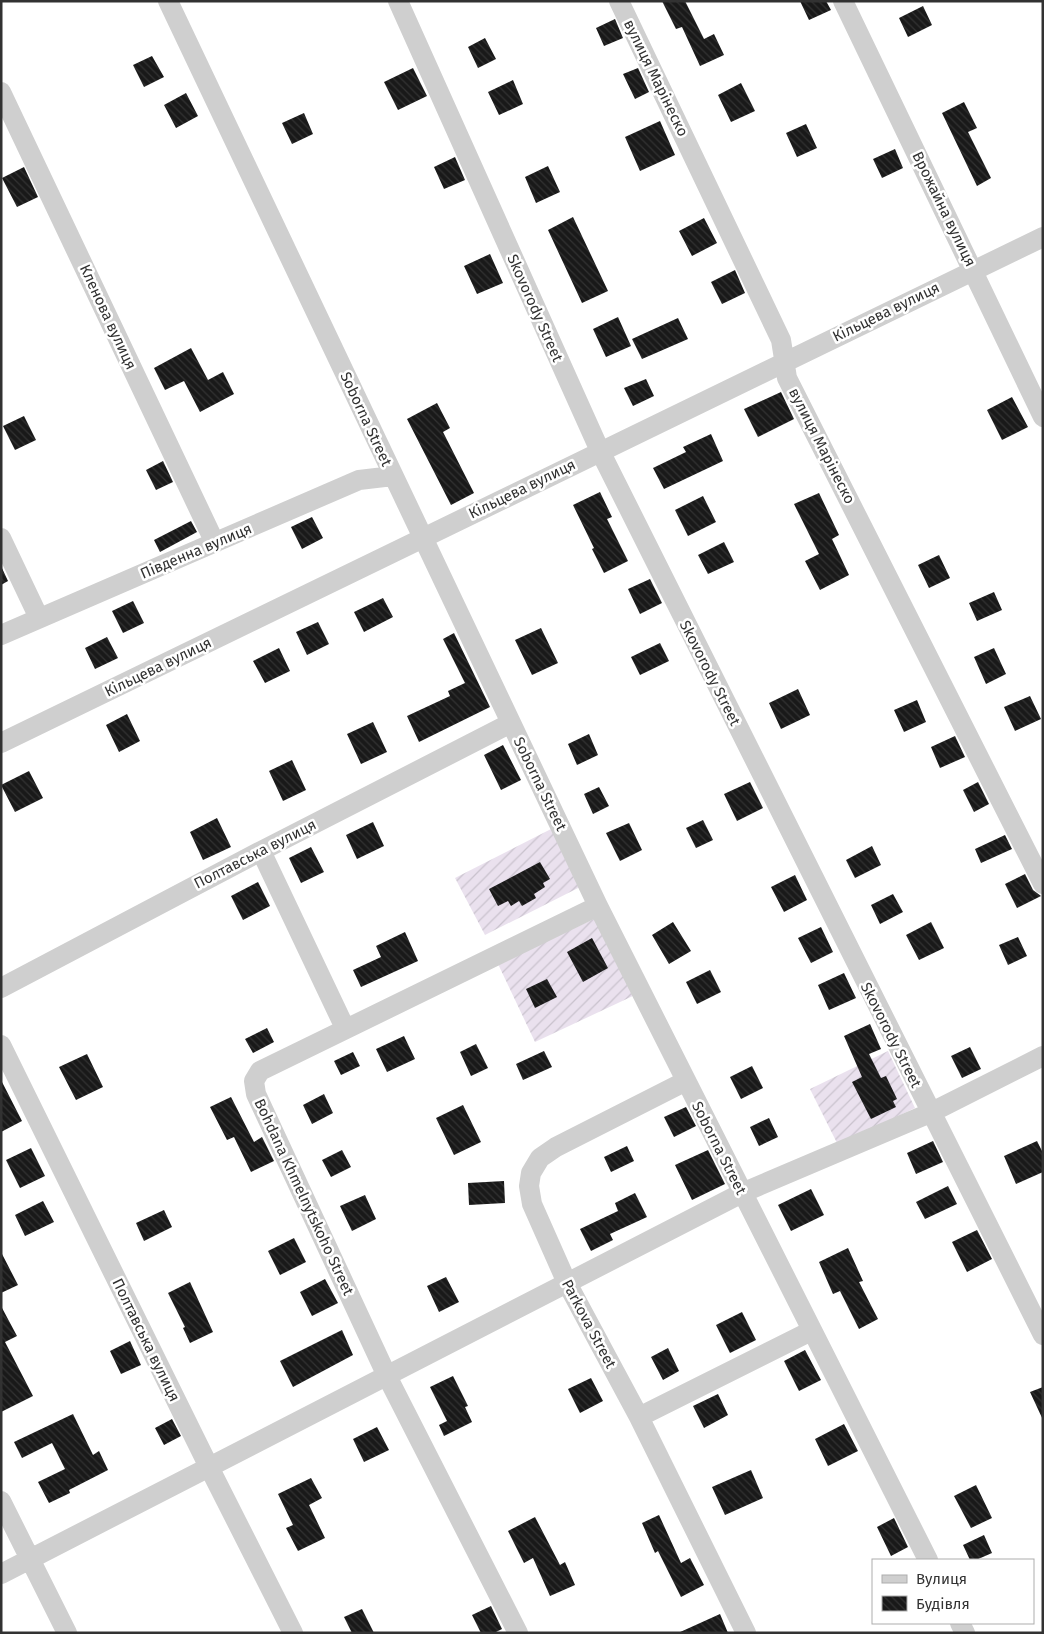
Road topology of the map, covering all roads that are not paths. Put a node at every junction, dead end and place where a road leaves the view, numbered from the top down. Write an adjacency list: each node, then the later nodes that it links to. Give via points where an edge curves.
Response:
1 (168, 1): 11 (street, Soborna Street)
2 (398, 1): 10 (street, Skovorody Street)
3 (619, 1): 8 (street, вулиця Марінеско, via 781,340)
4 (843, 1): 7 (street, Врожайна вулиця)
5 (1, 92): 14 (street, Кленова вулиця)
6 (1043, 237): 7 (street, Кільцева вулиця)
7 (974, 270): 8 (street, Кільцева вулиця); 9 (street, Врожайна вулиця, via 980,290)
8 (783, 362): 10 (street, Кільцева вулиця); 20 (street, вулиця Марінеско, via 787,378)
9 (1043, 417)
10 (600, 451): 13 (street, Кільцева вулиця); 27 (street, Skovorody Street)
11 (393, 476): 13 (street, Soborna Street); 14 (street, Південна вулиця, via 359,480)
12 (1, 538): 15 (street)
13 (422, 538): 17 (street, Soborna Street); 18 (street, Кільцева вулиця)
14 (215, 543): 15 (street, Південна вулиця)
15 (39, 618): 16 (street, Південна вулиця)
16 (1, 635)
17 (511, 723): 19 (street, Полтавська вулиця); 21 (street, Soborna Street)
18 (1, 743)
19 (261, 851): 22 (street, Полтавська вулиця); 23 (street)
20 (1043, 884)
21 (598, 906): 23 (street, Bohdana Khmelnytskoho Street); 26 (street, Soborna Street)
22 (1, 988)
23 (345, 1028): 32 (street, Bohdana Khmelnytskoho Street, via 260,1071 254,1081 256,1094)
24 (1, 1046): 34 (street, Полтавська вулиця)
25 (1043, 1056): 27 (street)
26 (686, 1081): 28 (street, Soborna Street); 29 (street, Parkova Street, via 556,1147 540,1158 531,1173 528,1186 532,1204)
27 (930, 1113): 28 (street); 31 (street, Skovorody Street)
28 (742, 1193): 29 (street); 30 (street, Soborna Street)
29 (567, 1283): 32 (street); 33 (street, Parkova Street)
30 (811, 1331): 33 (street); 37 (street, Soborna Street)
31 (1043, 1335)
32 (388, 1376): 34 (street); 41 (street, Bohdana Khmelnytskoho Street)
33 (639, 1417): 42 (street, Parkova Street)
34 (209, 1467): 36 (street); 40 (street, Полтавська вулиця)
35 (1, 1501): 36 (street)
36 (30, 1559): 38 (street); 39 (street)
37 (927, 1559)
38 (1, 1574)
39 (67, 1633)
40 (293, 1633)
41 (518, 1633)
42 (746, 1633)

